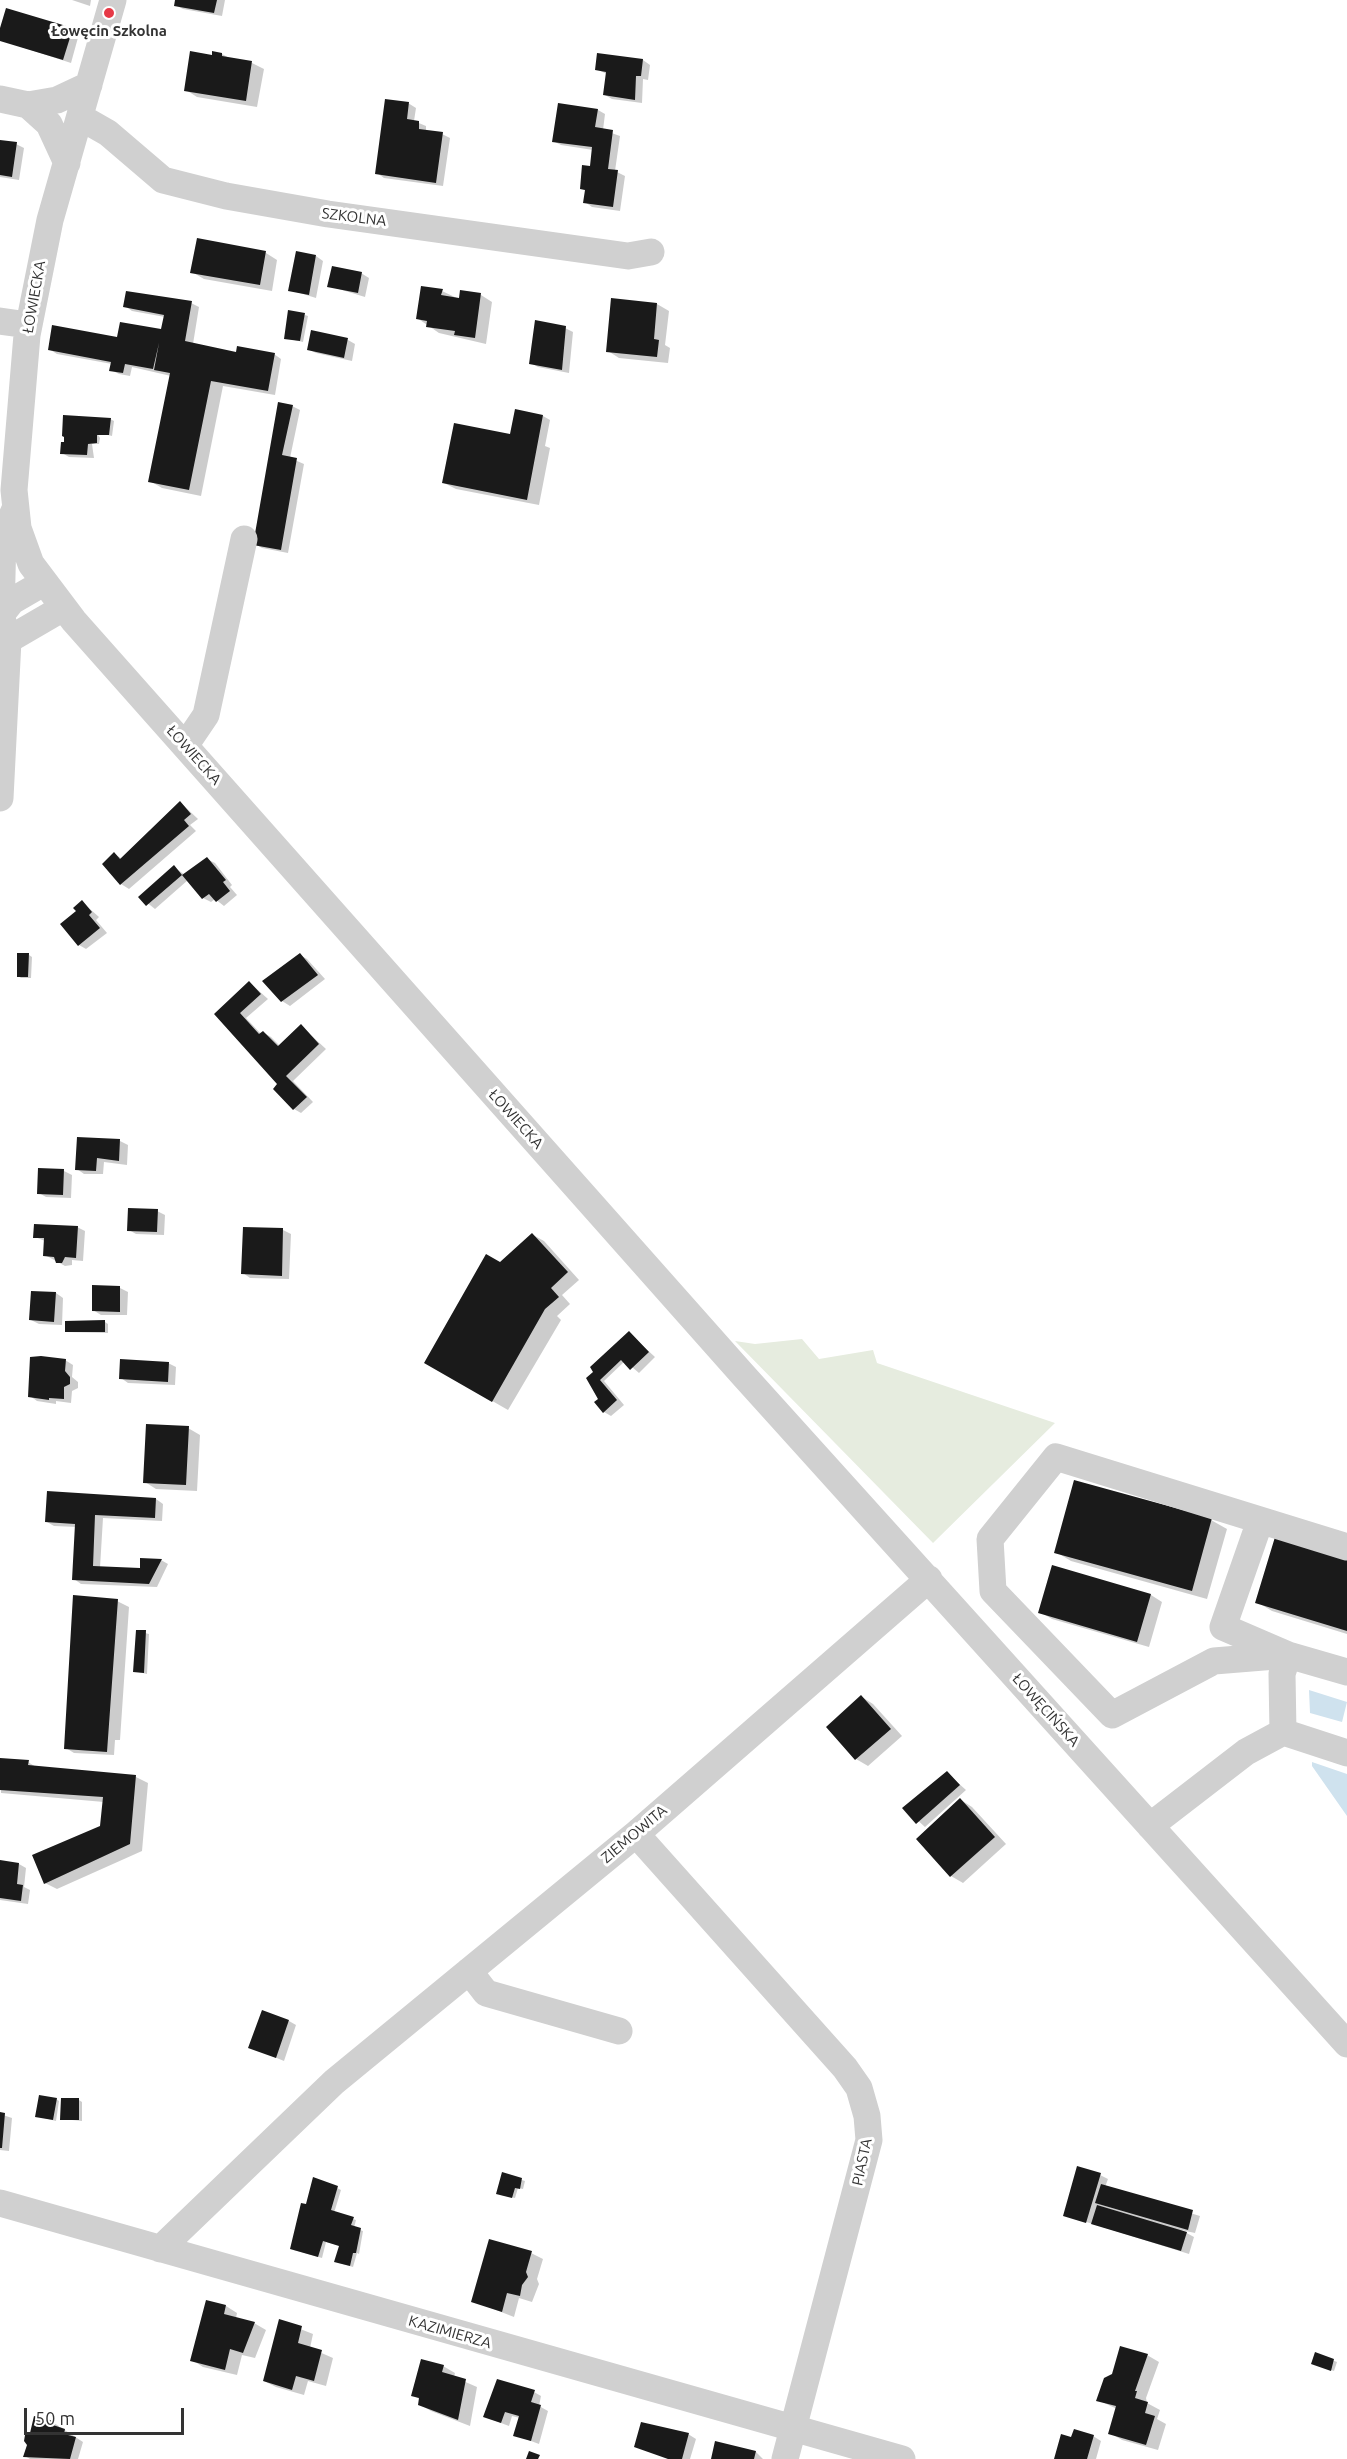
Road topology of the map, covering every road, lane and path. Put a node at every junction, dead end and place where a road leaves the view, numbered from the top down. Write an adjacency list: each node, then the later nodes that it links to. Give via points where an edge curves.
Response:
1 (113, 0): 2 (street, ŁOWIECKA)
2 (89, 85): 4 (street, via 57,99); 5 (street, ŁOWIECKA)
3 (0, 99): 4 (street)
4 (28, 105): 6 (street, via 49,124)
5 (80, 117): 6 (street, ŁOWIECKA); 7 (street, SZKOLNA, via 108,133 163,180 226,196 628,256)
6 (67, 163): 9 (street, ŁOWIECKA, via 45,240)
7 (651, 252)
8 (0, 321): 9 (street)
9 (28, 325): 10 (street, ŁOWIECKA)
10 (15, 509): 12 (street, ŁOWIECKA, via 23,546); 14 (street, via 3,536)
11 (244, 539): 15 (street, via 206,715)
12 (43, 583): 13 (street, ŁOWIECKA); 14 (street, via 12,602)
13 (63, 608): 14 (street); 15 (street, ŁOWIECKA)
14 (5, 627): 16 (street)
15 (185, 746): 17 (street, ŁOWIECKA)
16 (0, 798)
17 (744, 1377): 20 (street, ŁOWĘCIŃSKA)
18 (1260, 1521): 19 (street); 21 (street, via 1223,1627); 21 (street, via 1056,1457 990,1539 993,1591 1112,1715 1214,1660)
19 (1347, 1547)
20 (929, 1579): 25 (street, ŁOWĘCIŃSKA); 26 (street, ZIEMOWITA)
21 (1288, 1655): 22 (street); 23 (street, via 1282,1674)
22 (1347, 1672)
23 (1283, 1732): 24 (street); 25 (street, via 1246,1752)
24 (1347, 1753)
25 (1150, 1826): 29 (street, ŁOWĘCIŃSKA)
26 (636, 1834): 27 (street, ZIEMOWITA); 32 (street, PIASTA, via 845,2068 863,2100 869,2140)
27 (469, 1971): 28 (street, via 486,1993); 31 (street, ZIEMOWITA, via 334,2082)
28 (619, 2031)
29 (1347, 2044)
30 (0, 2203): 31 (street, KAZIMIERZA)
31 (160, 2249): 32 (street, KAZIMIERZA)
32 (792, 2430): 33 (street, PIASTA); 34 (street, KAZIMIERZA)
33 (785, 2459)
34 (902, 2459)

